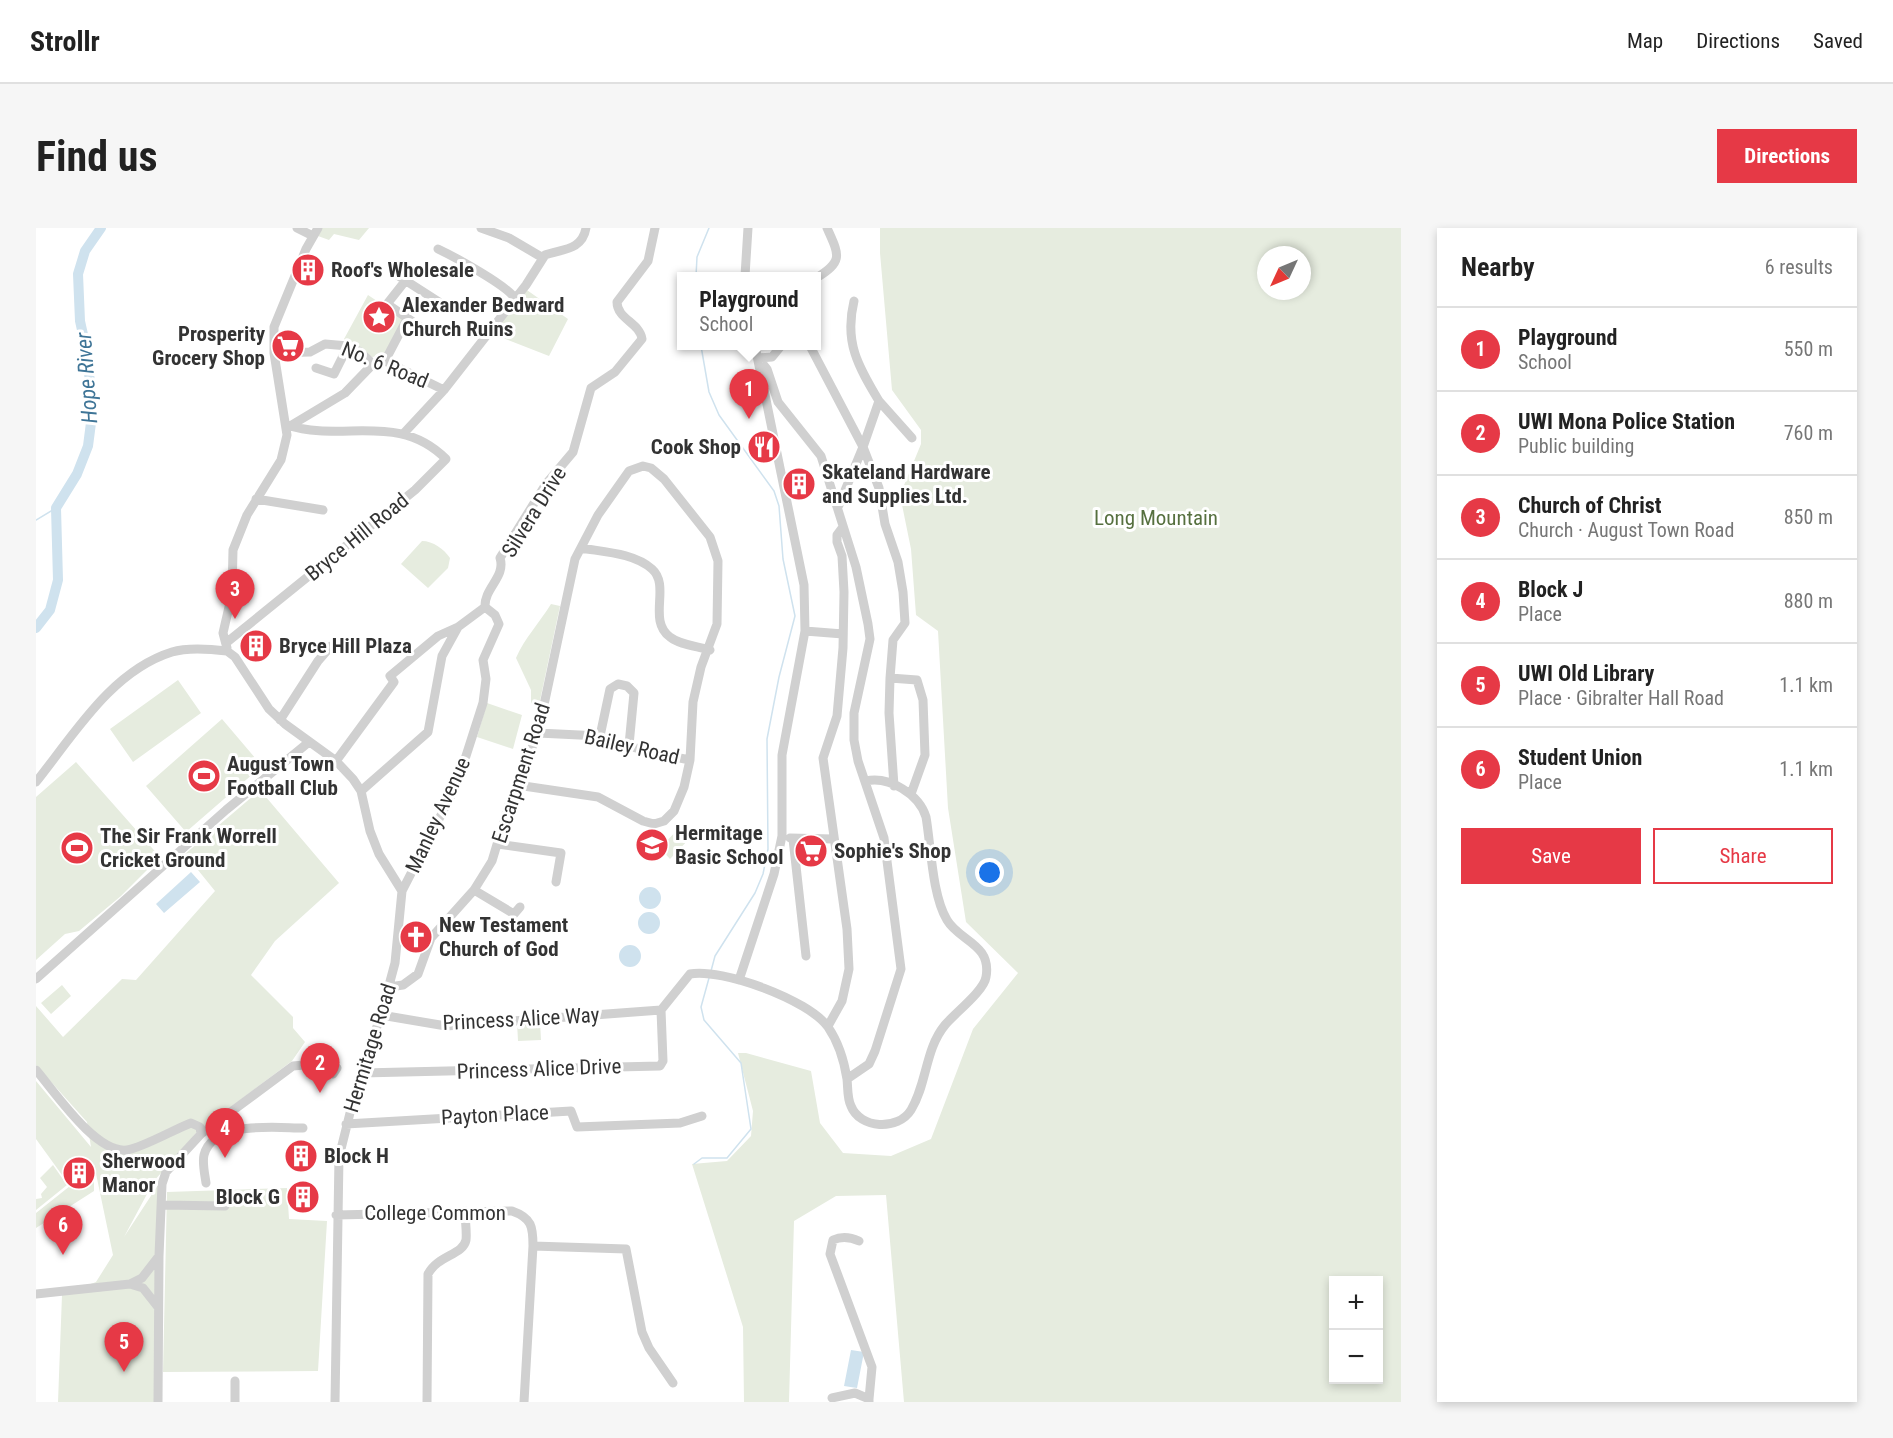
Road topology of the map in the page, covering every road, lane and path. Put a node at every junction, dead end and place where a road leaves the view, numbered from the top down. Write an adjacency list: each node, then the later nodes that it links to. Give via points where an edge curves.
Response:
1 (297, 228): 7 (street)
2 (481, 228): 9 (street, via 509,238)
3 (586, 228): 9 (street, via 575,246)
4 (655, 228): 37 (street, Silvera Drive, via 648,261 616,302 618,310 640,330 642,339 615,372 591,388 578,443 546,484 500,558 499,575 487,594)
5 (748, 228): 10 (street)
6 (827, 228): 11 (street, via 837,261)
7 (316, 232): 21 (street, via 274,327)
8 (438, 249): 12 (street, via 508,288)
9 (543, 258): 12 (street)
10 (745, 272)
11 (821, 275)
12 (515, 299): 26 (street)
13 (854, 301): 27 (street, via 849,326 851,347)
14 (439, 302): 15 (street, via 401,278 387,304)
15 (407, 319): 16 (street); 23 (street)
16 (429, 333)
17 (348, 346): 21 (street, No. 6 Road, via 325,344 310,352); 24 (street, No. 6 Road, via 361,346); 25 (street, via 334,374)
18 (756, 350): 22 (street)
19 (777, 350): 22 (street, via 772,357)
20 (813, 350): 31 (street)
21 (274, 353): 28 (street)
22 (758, 358): 33 (street, via 767,369 778,402 821,456); 39 (street, via 804,585)
23 (385, 361): 24 (street, No. 6 Road); 26 (street, No. 6 Road)
24 (373, 364): 28 (street, via 345,393)
25 (316, 368)
26 (444, 390): 29 (street)
27 (879, 401): 30 (street); 31 (street)
28 (288, 425): 29 (street, via 324,431 377,429); 32 (street, via 280,460)
29 (404, 433): 42 (street, Bryce Hill Road, via 441,454 446,461)
30 (912, 438)
31 (863, 447): 33 (street); 44 (street, via 879,488 903,592 905,623 893,640)
32 (256, 499): 34 (street); 42 (street, via 233,550 232,594 223,633)
33 (839, 505): 35 (street)
34 (323, 510)
35 (843, 527): 40 (street, via 837,542 842,556 846,619); 52 (street, via 856,567 870,639 854,713 858,761)
36 (581, 548): 43 (street, via 631,557 650,567 660,585 659,620 663,631 671,638); 43 (street, Escarpment Road, via 598,515 629,471 651,468 710,537 718,561 717,624); 46 (street, Escarpment Road, via 567,590)
37 (485, 607): 38 (street); 64 (street, Manley Avenue, via 500,624 483,660 483,703 457,784)
38 (458, 627): 51 (street, via 438,636 390,676 394,682); 56 (street, via 442,656 428,732)
39 (805, 632): 40 (street); 58 (street, via 782,755)
40 (843, 634): 60 (street, via 837,716 824,758)
41 (331, 646): 45 (street)
42 (227, 647): 45 (street); 53 (street, via 173,652 130,676 82,720)
43 (710, 650): 50 (street, via 701,667 693,702)
44 (890, 678): 55 (street); 57 (street, via 917,680 923,700 925,755)
45 (280, 720): 48 (street)
46 (538, 733): 47 (street, Bailey Road); 54 (street, Escarpment Road)
47 (600, 736): 49 (street, Bailey Road); 49 (street, via 610,689 618,684 627,686 634,693)
48 (309, 742): 51 (street); 67 (street)
49 (629, 745): 50 (street, Bailey Road)
50 (690, 760): 54 (street, via 674,811 654,824 598,797)
51 (336, 762): 56 (street)
52 (866, 781): 55 (street); 76 (street, via 884,838 901,969 869,1064)
53 (36, 782)
54 (517, 785): 61 (street, Escarpment Road)
55 (894, 786): 57 (street)
56 (362, 790): 64 (street, via 376,846)
57 (911, 794): 76 (street, via 927,817 942,910 950,925 981,951 987,976 943,1027 917,1097 903,1118 893,1124 860,1119 850,1105)
58 (782, 836): 59 (street); 68 (street, via 774,874)
59 (793, 839): 60 (street); 66 (street)
60 (833, 839): 72 (street, via 846,918 849,969 842,1001)
61 (498, 844): 62 (street, via 561,853); 63 (street, Escarpment Road)
62 (556, 882)
63 (474, 890): 65 (street, via 514,914); 69 (street, Escarpment Road, via 431,938 418,974)
64 (402, 891): 69 (street, Hermitage Road, via 397,952)
65 (520, 907)
66 (806, 956)
67 (36, 978)
68 (739, 980): 70 (street, via 710,973 685,977); 72 (street, via 799,1005)
69 (389, 987): 71 (street, Hermitage Road)
70 (661, 1010): 71 (street, Princess Alice Way, via 446,1026); 75 (street, Princess Alice Drive, via 660,1066)
71 (381, 1015): 75 (street, Hermitage Road)
72 (828, 1026): 76 (street, via 840,1049)
73 (338, 1068): 80 (street, via 333,1074 304,1065 293,1066)
74 (36, 1070): 80 (street, via 96,1138 113,1149 130,1150 191,1123 200,1126)
75 (362, 1073): 78 (street, Hermitage Road)
76 (847, 1079)
77 (702, 1116): 78 (street, Payton Place, via 680,1123 577,1127 571,1111)
78 (346, 1124): 87 (street, Hermitage Road, via 339,1157)
79 (303, 1128): 82 (street, via 244,1127 214,1139)
80 (201, 1134): 81 (street)
81 (184, 1150): 82 (street); 84 (street, via 166,1172)
82 (204, 1155): 83 (street)
83 (206, 1184)
84 (162, 1204): 85 (street); 90 (street)
85 (225, 1206)
86 (465, 1211): 87 (street, College Common); 89 (street, College Common, via 524,1215 533,1227); 101 (street, via 464,1246 436,1262 428,1274)
87 (336, 1215): 100 (street, Hermitage Road)
88 (859, 1241): 97 (street, via 837,1238 830,1254 872,1368)
89 (533, 1246): 95 (street, via 626,1249 642,1332); 102 (street, College Common)
90 (159, 1256): 91 (street, via 142,1278); 93 (street)
91 (130, 1284): 92 (street); 93 (street, via 143,1288)
92 (36, 1294)
93 (160, 1309): 98 (street)
94 (236, 1381): 99 (street)
95 (673, 1383)
96 (832, 1398): 97 (street, via 855,1393)
97 (869, 1401)
98 (158, 1402)
99 (235, 1402)
100 (335, 1402)
101 (427, 1402)
102 (524, 1402)

